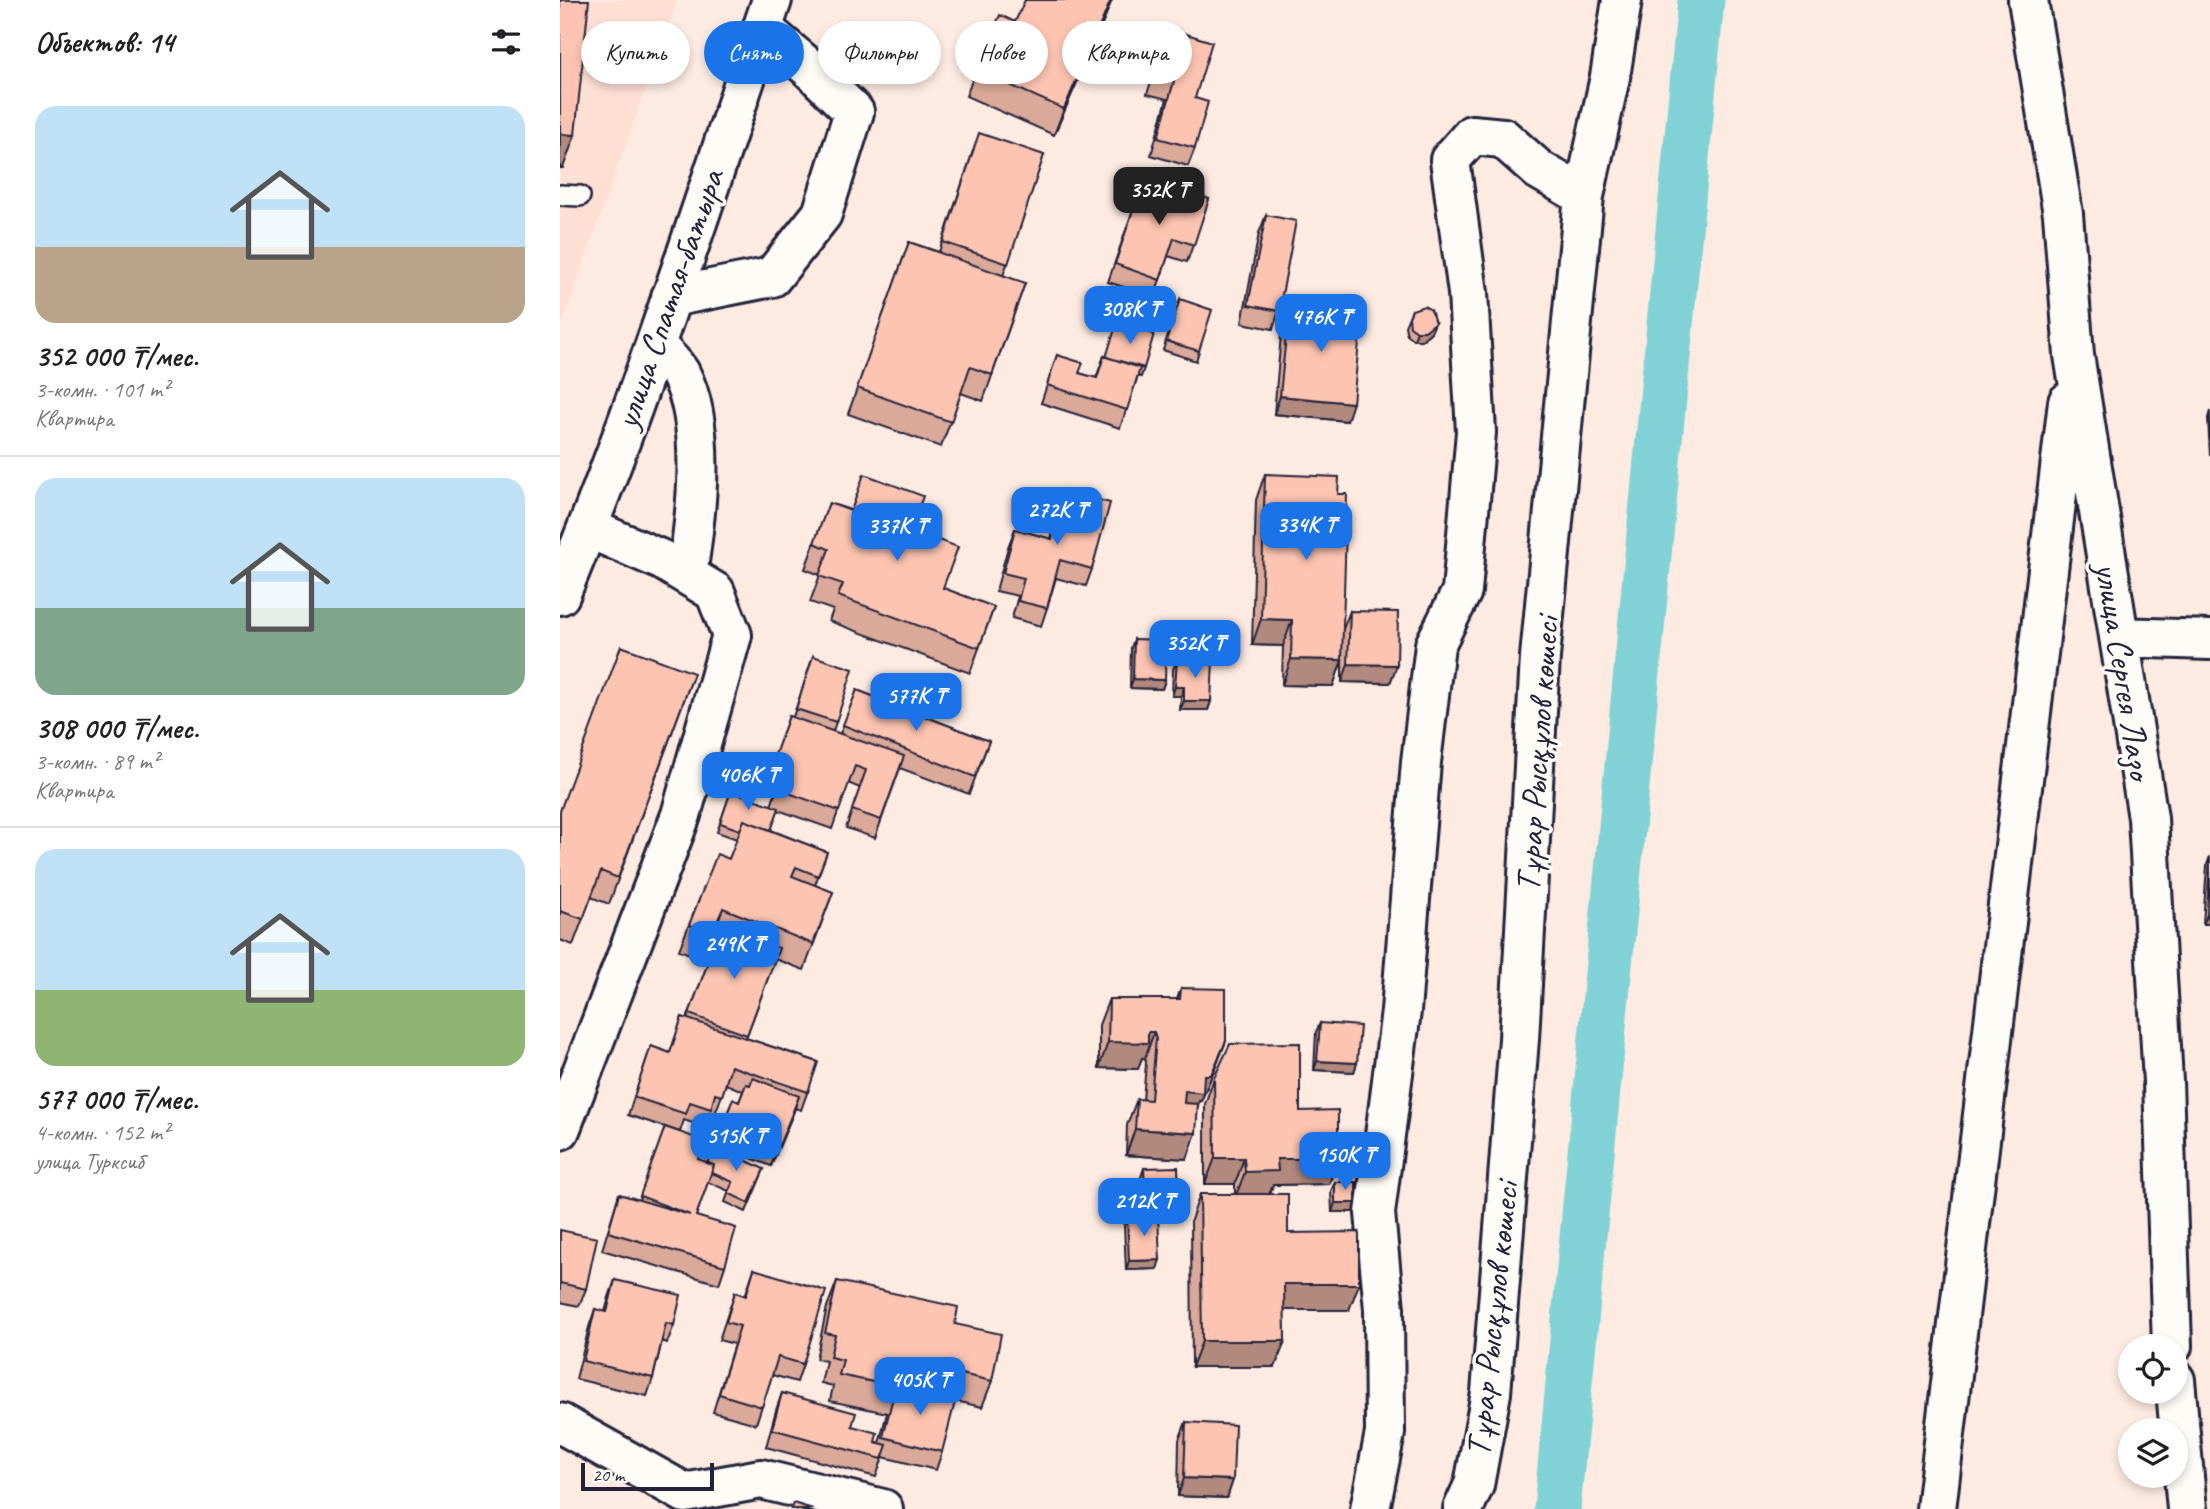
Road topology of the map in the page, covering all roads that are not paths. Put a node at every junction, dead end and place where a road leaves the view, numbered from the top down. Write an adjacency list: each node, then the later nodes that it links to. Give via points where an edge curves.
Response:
1 (1622, 0): 6 (street, Тұрар Рысқұлов көшесі)
2 (2028, 0): 9 (street, улица Сергея Лазо, via 2063,214)
3 (767, 14): 7 (street, улица Спатая-батыра); 7 (street, via 808,67 854,112 822,214 772,277)
4 (560, 195): 5 (lane)
5 (580, 196)
6 (1584, 196): 21 (street, via 1539,170 1503,138 1472,135 1450,160 1468,293 1476,432 1462,591 1433,658 1420,762 1401,1011 1375,1213 1384,1309 1385,1433); 22 (street, Тұрар Рысқұлов көшесі, via 1540,657 1519,1039 1491,1393 1474,1485)
7 (671, 297): 8 (street, улица Спатая-батыра)
8 (655, 345): 10 (street, улица Спатая-батыра); 11 (street, via 679,372 691,406 697,473)
9 (2074, 355): 13 (street, улица Сергея Лазо); 23 (street)
10 (588, 528): 11 (street); 12 (street, улица Спатая-батыра)
11 (687, 575): 15 (street, via 715,592 732,635 681,815)
12 (560, 595)
13 (2119, 637): 14 (street); 16 (street, улица Сергея Лазо, via 2148,818)
14 (2210, 640)
15 (560, 1130)
16 (2172, 1334)
17 (2177, 1404): 24 (street)
18 (560, 1423): 19 (street)
19 (684, 1501): 20 (street, via 761,1479)
20 (883, 1509)
21 (1370, 1509)
22 (1463, 1509)
23 (1936, 1509)
24 (2187, 1509)

